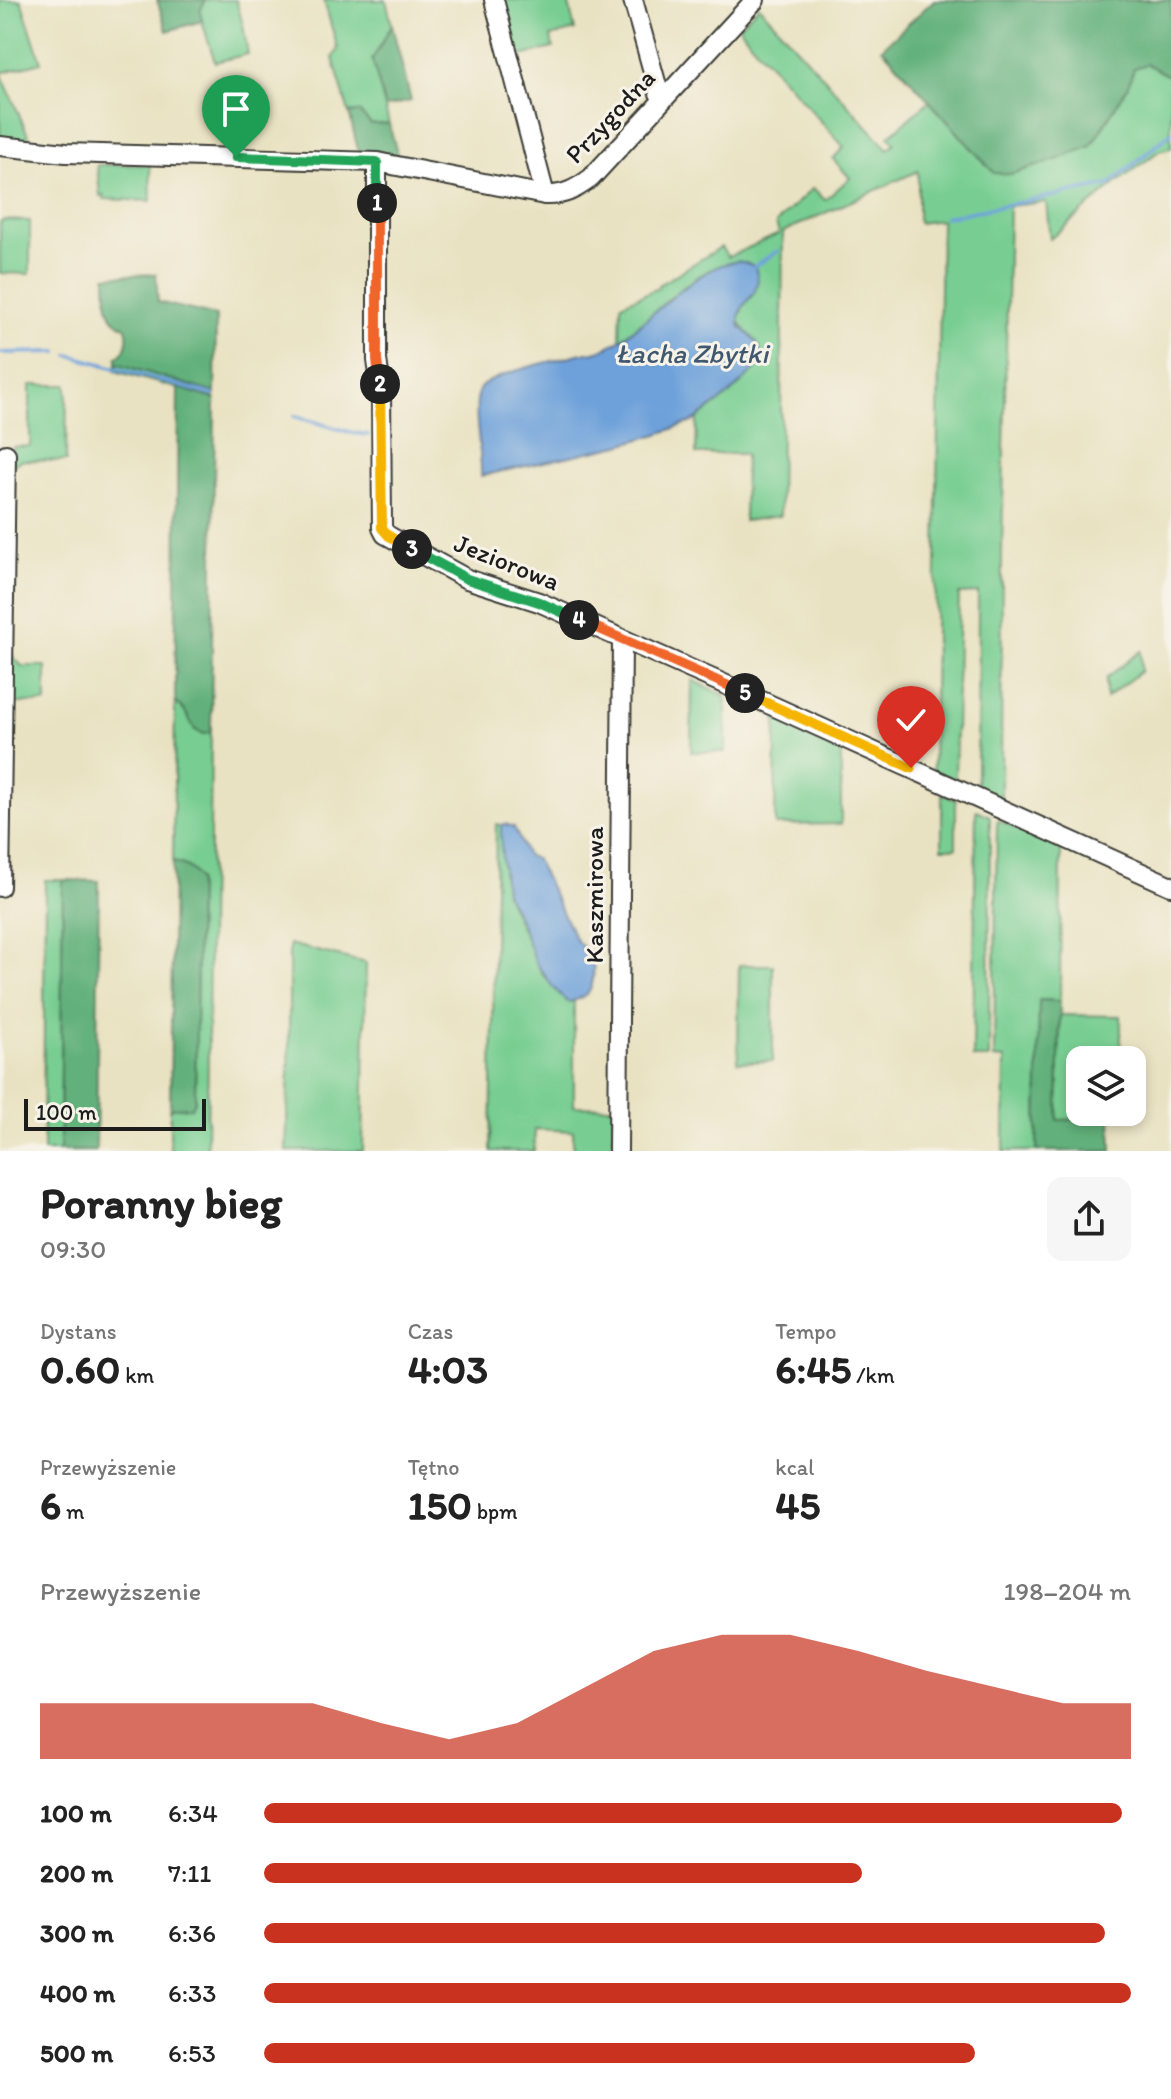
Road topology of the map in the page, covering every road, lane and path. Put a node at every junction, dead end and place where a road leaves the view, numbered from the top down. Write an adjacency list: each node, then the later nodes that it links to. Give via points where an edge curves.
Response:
1 (494, 0): 7 (street)
2 (633, 0): 4 (street)
3 (755, 0): 4 (street, Przygodna)
4 (663, 99): 7 (street, Przygodna, via 591,178 566,193)
5 (0, 146): 6 (street, Przygodna, via 66,153)
6 (377, 162): 7 (street, Przygodna); 9 (street, Jeziorowa, via 383,532 467,579 539,602)
7 (545, 195)
8 (6, 454): 11 (street)
9 (622, 640): 10 (street, Jeziorowa); 12 (street, Kaszmirowa)
10 (1171, 886)
11 (0, 887)
12 (618, 1151)

